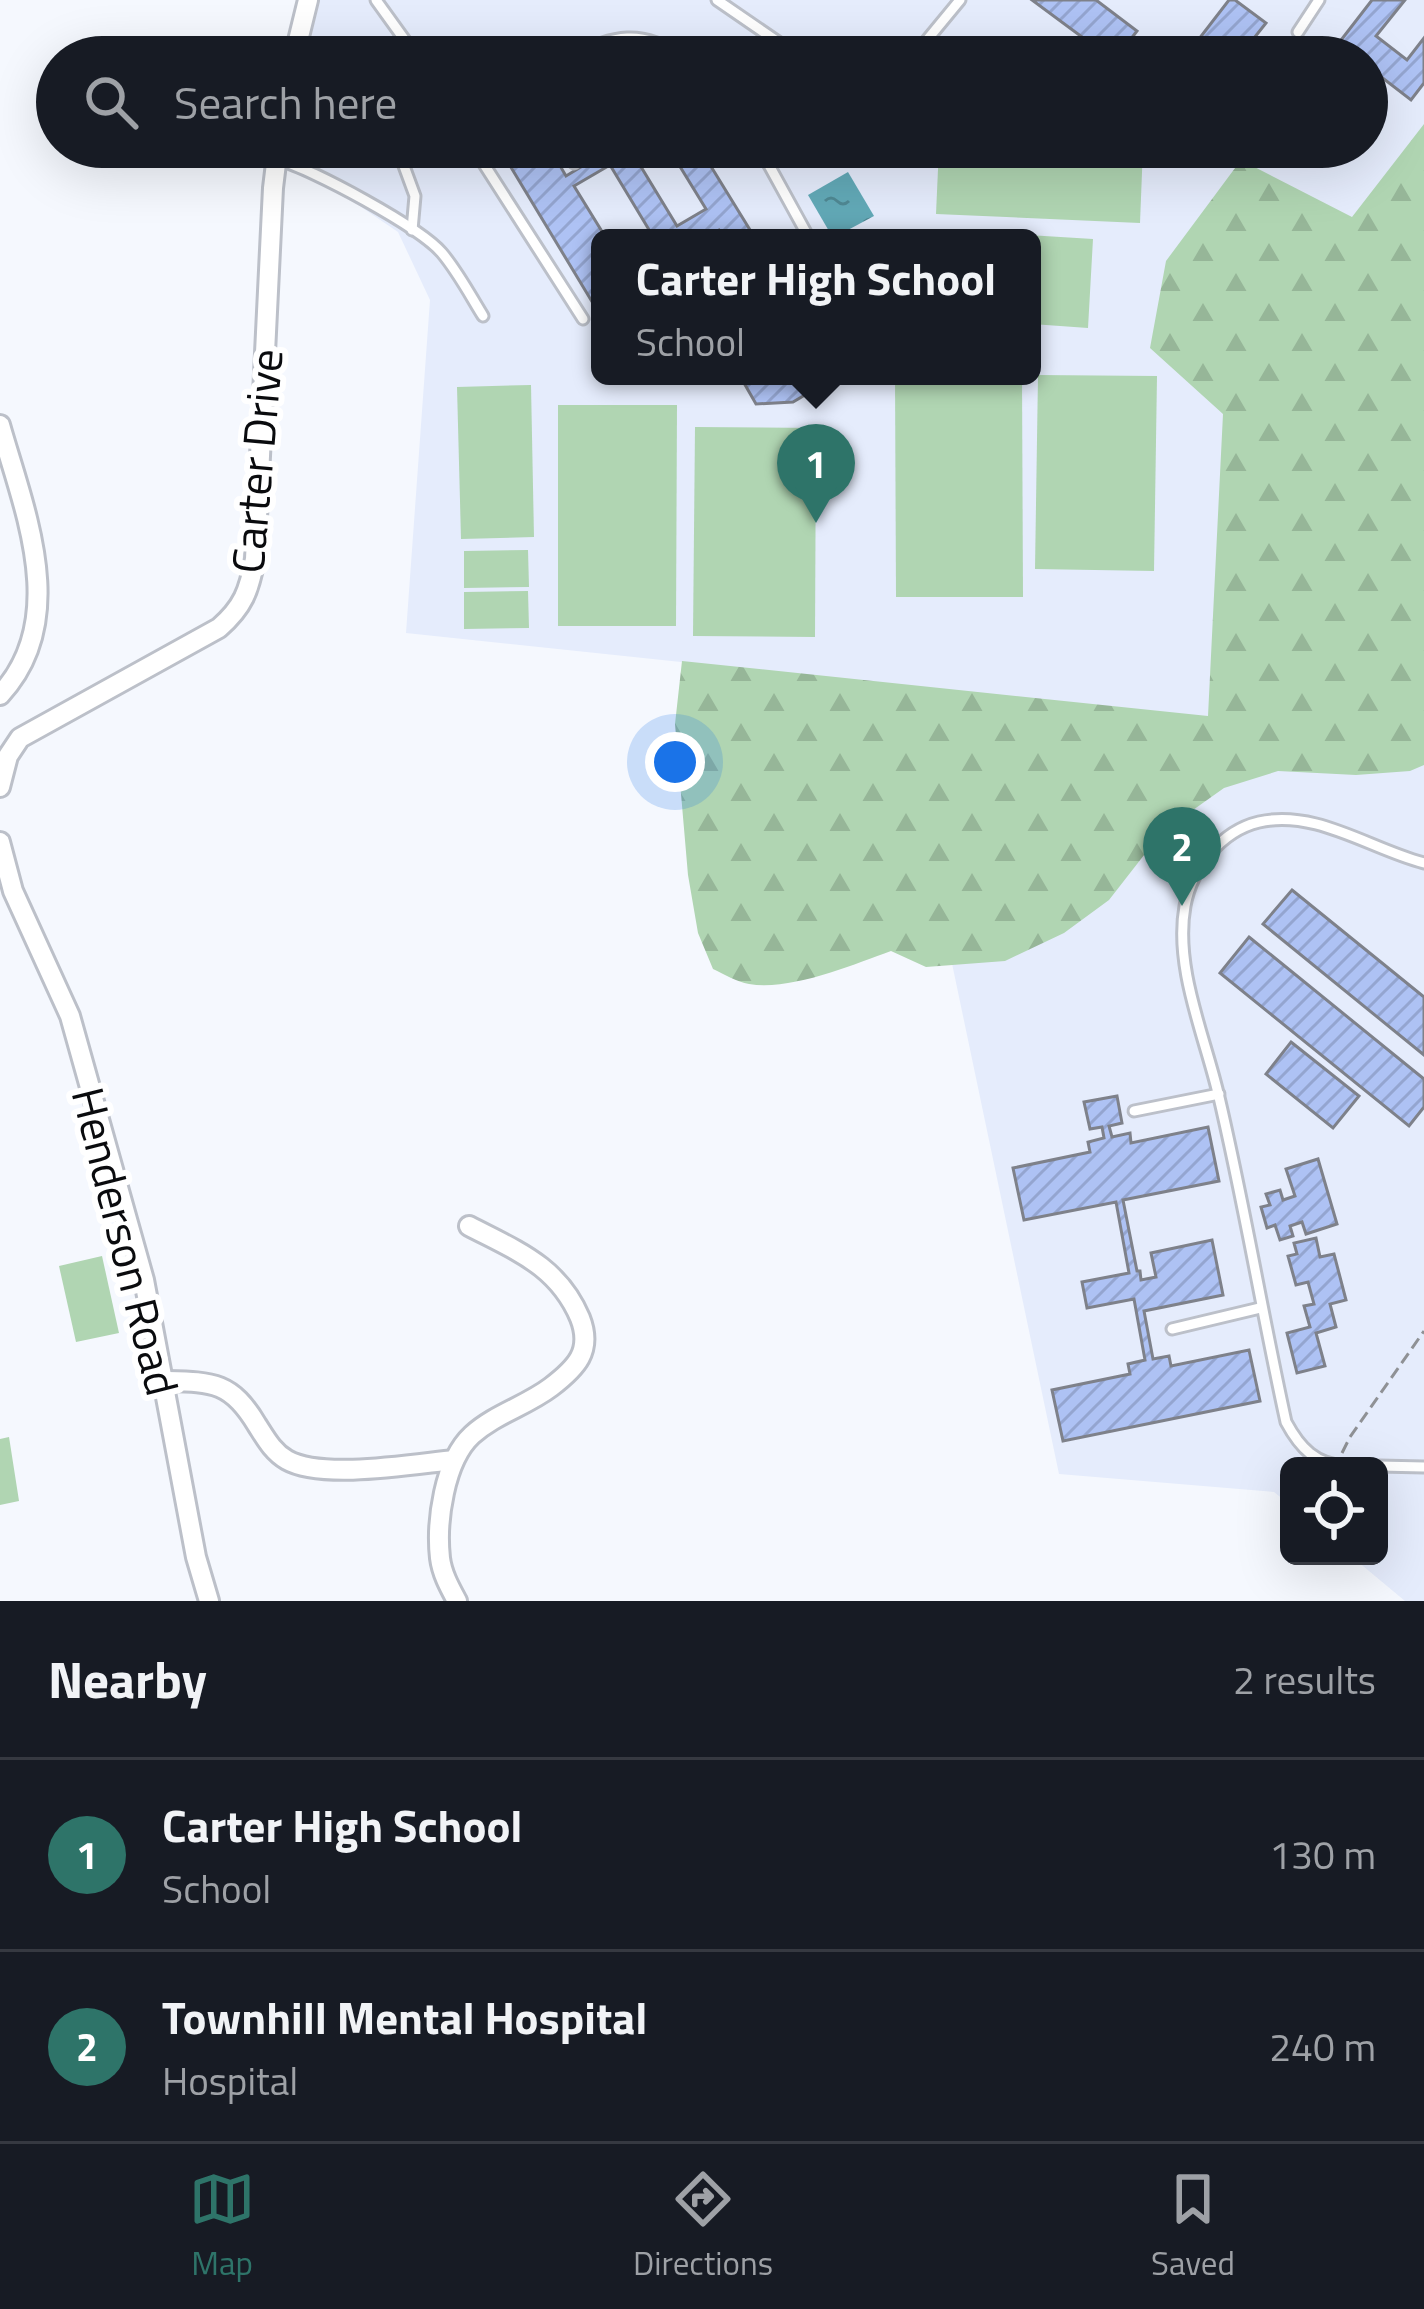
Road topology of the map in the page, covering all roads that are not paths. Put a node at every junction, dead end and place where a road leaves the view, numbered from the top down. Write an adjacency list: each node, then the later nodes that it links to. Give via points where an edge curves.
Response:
1 (308, 0): 7 (street)
2 (376, 0): 8 (lane)
3 (717, 0): 9 (lane)
4 (961, 0): 10 (lane)
5 (1318, 0): 6 (lane)
6 (1298, 32)
7 (299, 36)
8 (402, 36)
9 (769, 36)
10 (931, 36)
11 (276, 168): 22 (street, Carter Drive, via 255,560 245,597 219,628 20,738)
12 (305, 168): 17 (lane)
13 (405, 168): 17 (lane, via 415,196)
14 (486, 168): 19 (lane)
15 (771, 168): 16 (lane)
16 (804, 229)
17 (412, 230): 18 (lane, via 440,250)
18 (484, 316)
19 (583, 319)
20 (0, 425): 21 (street, via 39,597 23,659)
21 (0, 695)
22 (0, 787)
23 (0, 842): 25 (street, Henderson Road)
24 (1424, 863): 26 (lane, via 1285,819 1230,832 1211,850 1186,902 1183,931)
25 (6, 883): 31 (street, Henderson Road, via 70,1016 144,1280)
26 (1219, 1094): 27 (lane); 29 (lane)
27 (1134, 1111)
28 (469, 1226): 33 (street, via 566,1289 586,1341 556,1383 478,1430)
29 (1261, 1308): 30 (lane); 32 (lane, via 1286,1423)
30 (1172, 1329)
31 (163, 1381): 33 (street, via 230,1391 291,1463 344,1469); 36 (street, Henderson Road)
32 (1313, 1457)
33 (454, 1460): 37 (street, via 440,1558)
34 (1388, 1466): 35 (lane)
35 (1424, 1467)
36 (208, 1601)
37 (457, 1601)

